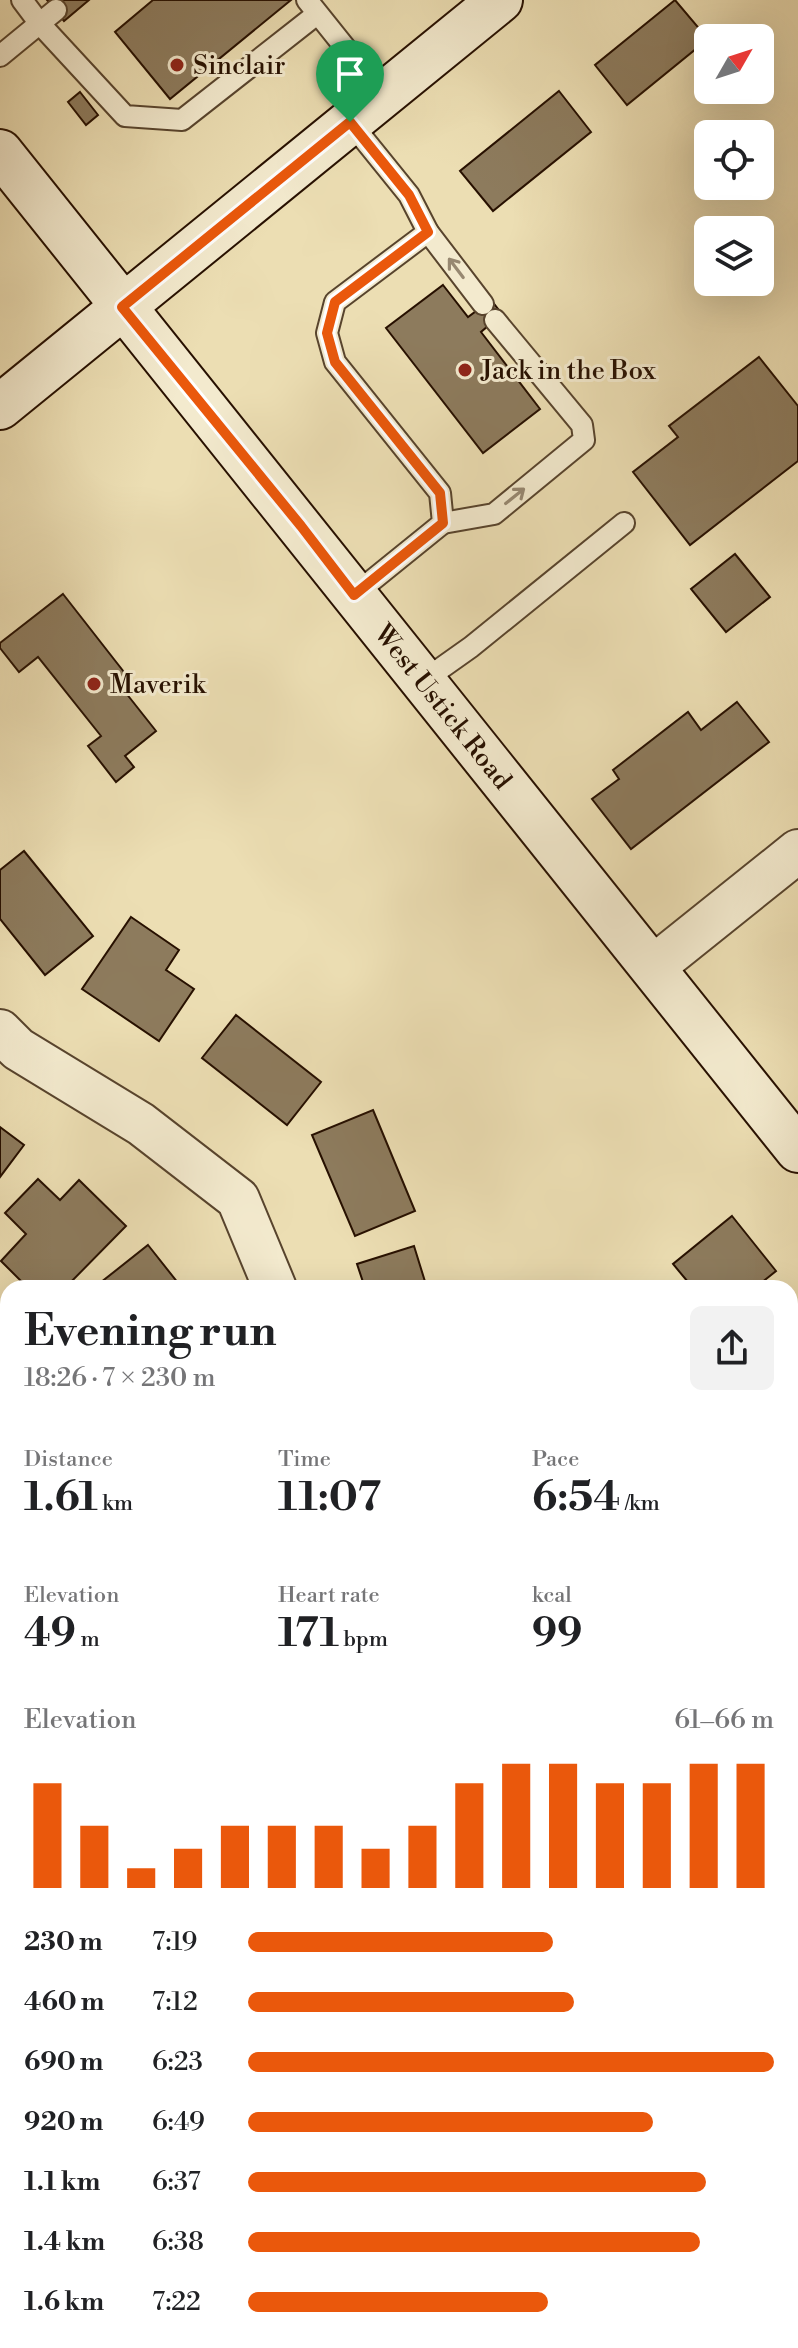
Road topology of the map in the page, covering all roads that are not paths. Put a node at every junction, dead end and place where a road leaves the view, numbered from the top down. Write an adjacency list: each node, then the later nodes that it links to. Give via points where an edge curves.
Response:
1 (22, 0): 5 (lane)
2 (500, 0): 7 (main road)
3 (312, 7): 5 (lane, via 182,120 125,116); 7 (lane)
4 (56, 10): 5 (lane)
5 (40, 24): 6 (lane)
6 (0, 56)
7 (366, 109): 9 (lane); 10 (main road)
8 (0, 152): 10 (main road, West Ustick Road)
9 (428, 232): 12 (lane, via 335,302 327,333 335,362 440,493); 12 (lane, one-way to 9, via 494,514 584,440 582,425)
10 (122, 307): 11 (main road); 14 (main road, West Ustick Road)
11 (0, 407)
12 (443, 523): 14 (lane)
13 (624, 523): 15 (lane)
14 (354, 595): 15 (main road, West Ustick Road)
15 (423, 681): 17 (main road, West Ustick Road)
16 (798, 851): 17 (street)
17 (652, 968): 19 (main road, West Ustick Road)
18 (0, 1031): 20 (street, via 18,1049 141,1124 238,1199)
19 (798, 1150)
20 (272, 1280)

